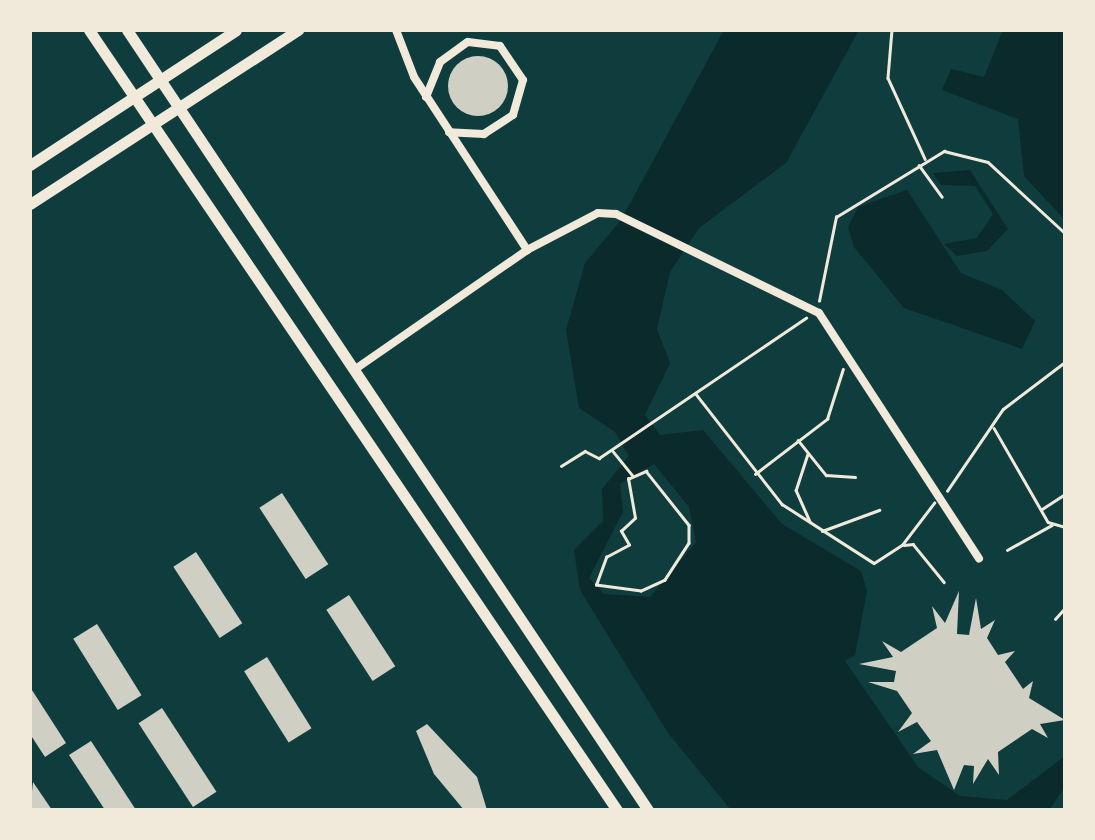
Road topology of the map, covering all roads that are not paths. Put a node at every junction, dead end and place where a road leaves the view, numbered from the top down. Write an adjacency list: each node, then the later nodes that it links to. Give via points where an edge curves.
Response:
1 (89, 30): 8 (main road)
2 (127, 30): 6 (main road)
3 (236, 30): 6 (main road)
4 (298, 30): 9 (main road)
5 (396, 30): 7 (street)
6 (161, 80): 8 (main road); 9 (main road)
7 (426, 97): 11 (street); 11 (street, via 440,62 468,42 500,46 523,80 513,115 484,134)
8 (133, 98): 10 (main road); 12 (main road)
9 (180, 109): 10 (main road); 15 (main road)
10 (153, 126): 13 (main road); 17 (main road)
11 (449, 132): 14 (street)
12 (30, 165)
13 (30, 204)
14 (527, 250): 15 (street); 16 (street, via 598,213 616,214 816,311)
15 (354, 370): 18 (main road)
16 (979, 558)
17 (617, 810)
18 (648, 810)

